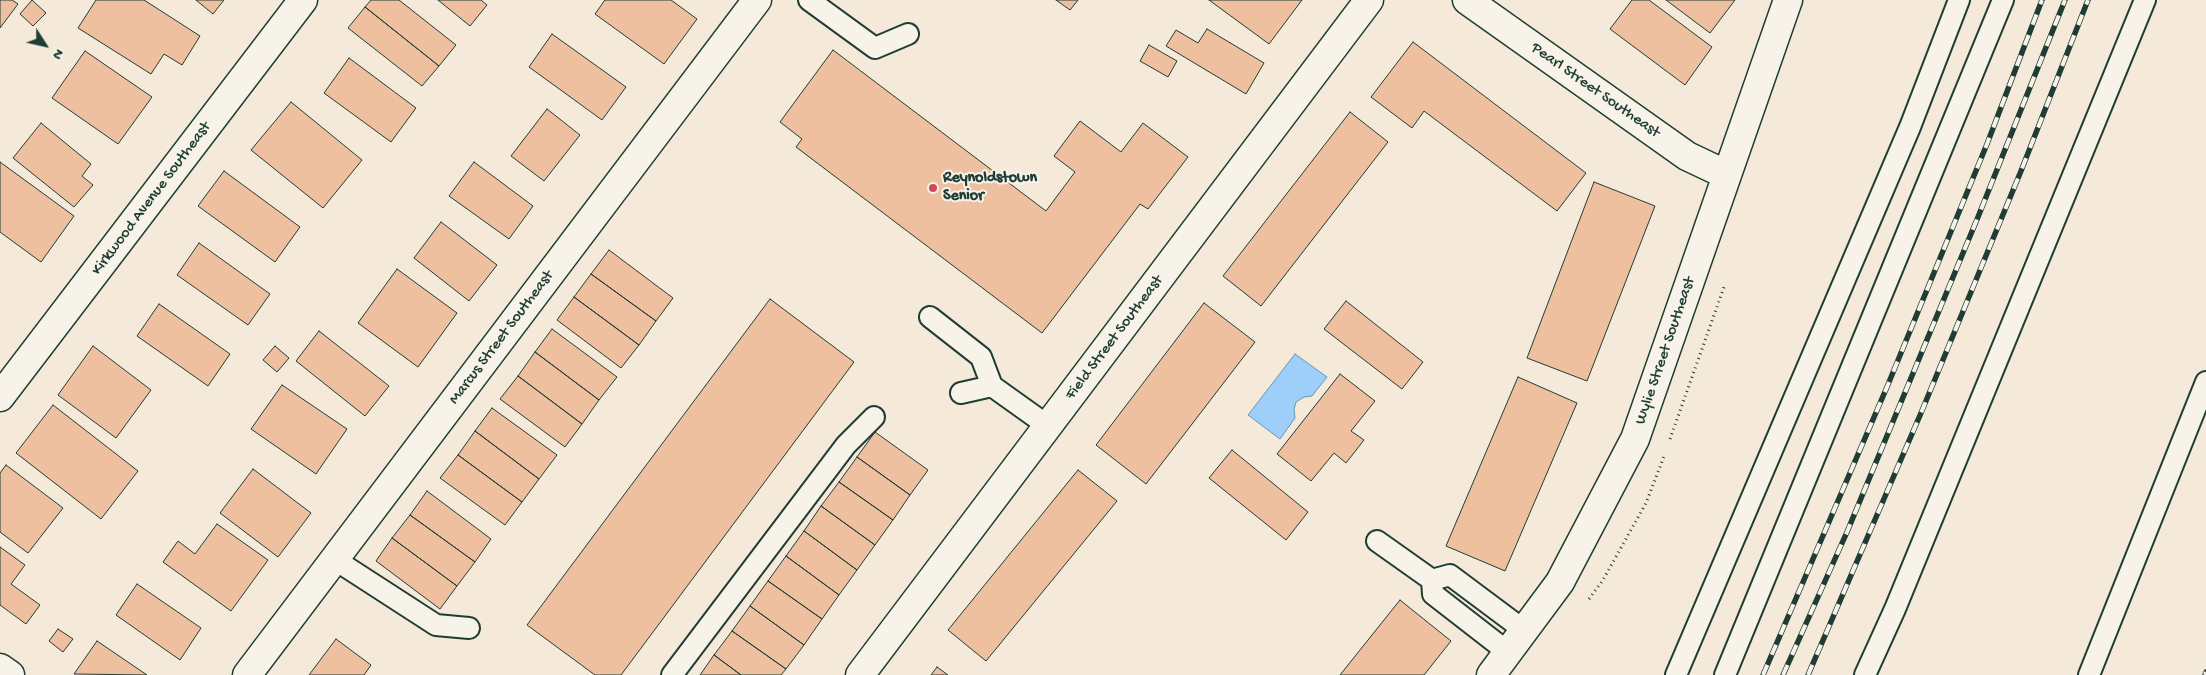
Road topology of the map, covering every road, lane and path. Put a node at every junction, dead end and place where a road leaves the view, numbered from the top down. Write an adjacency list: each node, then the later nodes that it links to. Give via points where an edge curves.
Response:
1 (303, 0): 16 (street, Kirkwood Avenue Southeast)
2 (757, 0): 20 (street, Marcus Street Southeast)
3 (809, 0): 10 (lane, via 876,48)
4 (1369, 0): 18 (street, Field Street Southeast)
5 (1467, 0): 11 (street, Pearl Street Southeast, via 1687,156)
6 (1788, 0): 11 (street, Wylie Street Southeast)
7 (1959, 0): 31 (lane, via 1910,127)
8 (2003, 0): 32 (lane)
9 (2145, 0): 33 (lane)
10 (908, 34)
11 (1728, 175): 23 (street, Wylie Street Southeast, via 1635,439 1560,582)
12 (930, 317): 14 (lane, via 981,357)
13 (2206, 382): 34 (lane)
14 (992, 386): 15 (lane); 18 (lane)
15 (961, 393)
16 (0, 397)
17 (874, 417): 28 (lane, via 846,445)
18 (1048, 426): 29 (street, Field Street Southeast)
19 (1377, 541): 21 (lane)
20 (334, 559): 22 (lane, via 436,625); 27 (street, Marcus Street Southeast)
21 (1432, 580): 23 (lane, via 1450,575); 24 (lane, via 1433,594)
22 (469, 628)
23 (1525, 631): 24 (street, Wylie Street Southeast)
24 (1508, 653): 30 (street, Wylie Street Southeast)
25 (0, 668): 26 (street)
26 (10, 675)
27 (247, 675)
28 (672, 675)
29 (860, 675)
30 (1491, 675)
31 (1676, 675)
32 (1725, 675)
33 (1865, 675)
34 (2089, 675)

